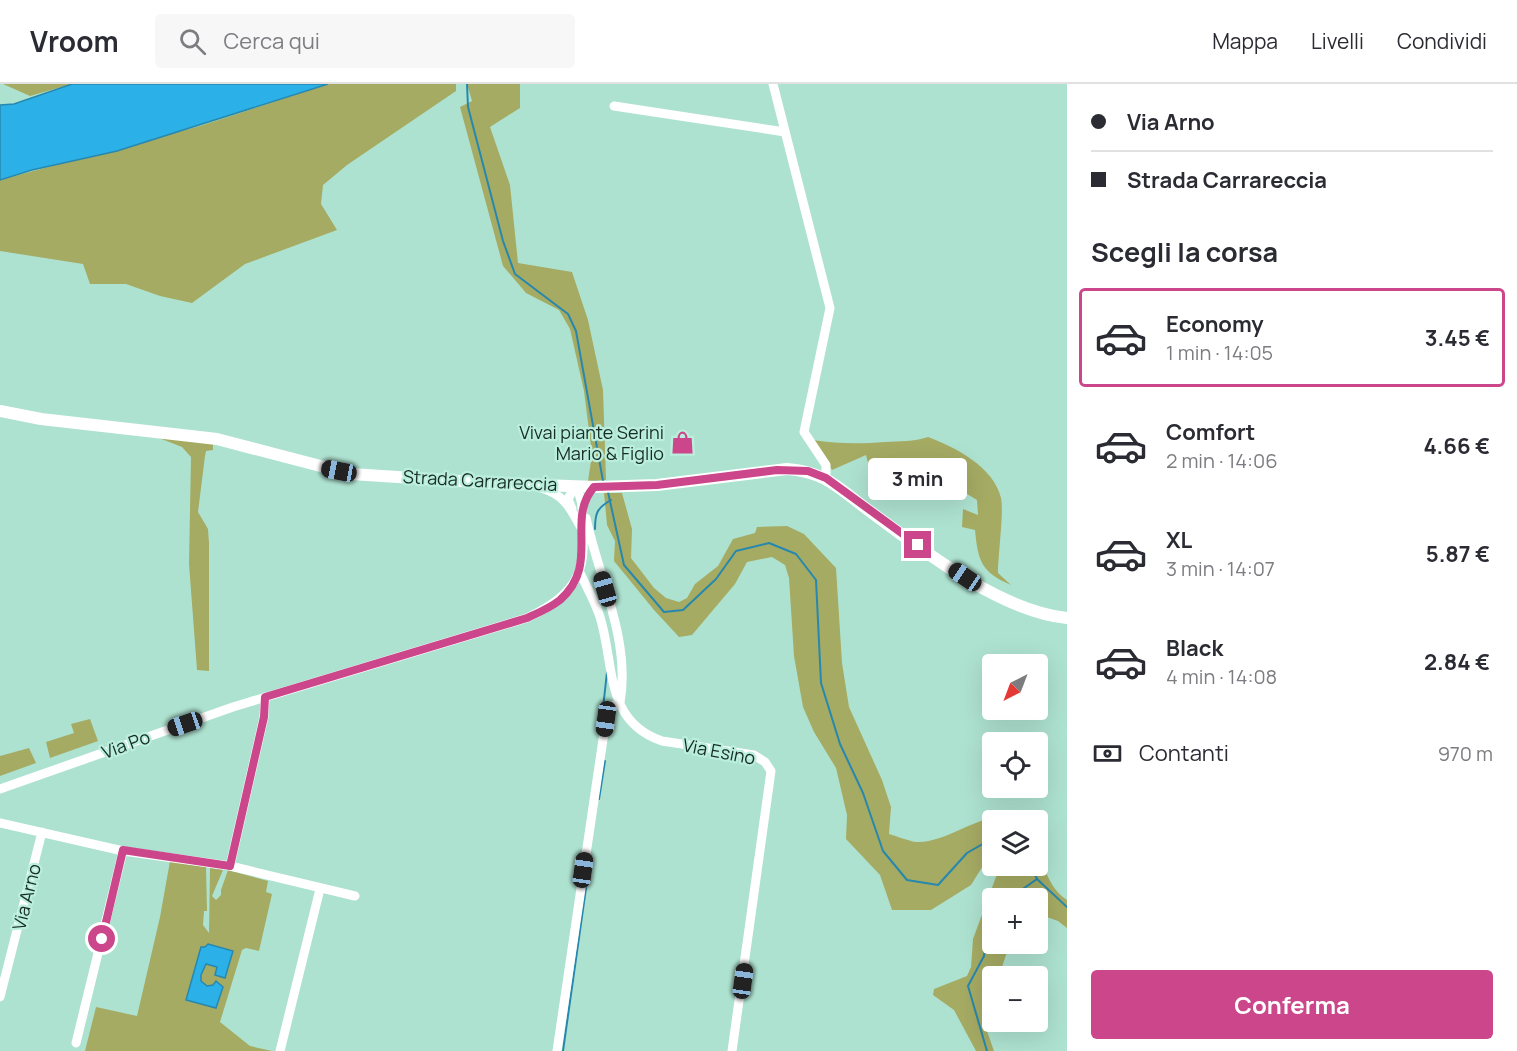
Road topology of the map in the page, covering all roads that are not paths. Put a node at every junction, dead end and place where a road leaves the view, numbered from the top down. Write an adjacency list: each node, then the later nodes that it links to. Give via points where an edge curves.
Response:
1 (773, 84): 3 (street)
2 (614, 106): 3 (street)
3 (784, 132): 5 (street, via 830,308 804,432 826,465)
4 (0, 411): 6 (main road, Strada Carrareccia, via 228,441 351,474)
5 (826, 478): 8 (main road, Strada Carrareccia, via 787,469 657,485); 16 (main road, Strada Carrareccia, via 994,595 1028,609)
6 (530, 485): 7 (main road, Strada Carrareccia); 10 (street, via 558,494)
7 (575, 486): 8 (main road, Strada Carrareccia); 9 (street); 10 (street, via 568,498)
8 (595, 487): 9 (street)
9 (583, 505): 11 (street); 13 (street)
10 (572, 509): 11 (street)
11 (582, 529): 12 (street, via 584,551)
12 (579, 571): 13 (street, via 589,566); 14 (street, Via Po); 15 (street)
13 (600, 571): 18 (street, via 619,642 623,676)
14 (569, 590): 15 (street, via 582,592); 17 (street, Via Po, via 558,601 527,618)
15 (594, 604): 18 (street)
16 (1067, 618)
17 (265, 697): 19 (street, Via Po); 23 (street, via 264,717)
18 (620, 703): 29 (street, via 612,706 606,719); 30 (street, Via Esino, via 635,726 651,737 754,754 771,771)
19 (0, 789)
20 (0, 823): 21 (street)
21 (42, 832): 22 (street); 26 (street, Via Arno)
22 (123, 850): 23 (street); 27 (street)
23 (230, 866): 24 (street)
24 (320, 889): 25 (street); 28 (street)
25 (355, 896)
26 (0, 997)
27 (76, 1043)
28 (280, 1051)
29 (557, 1051)
30 (732, 1051)

